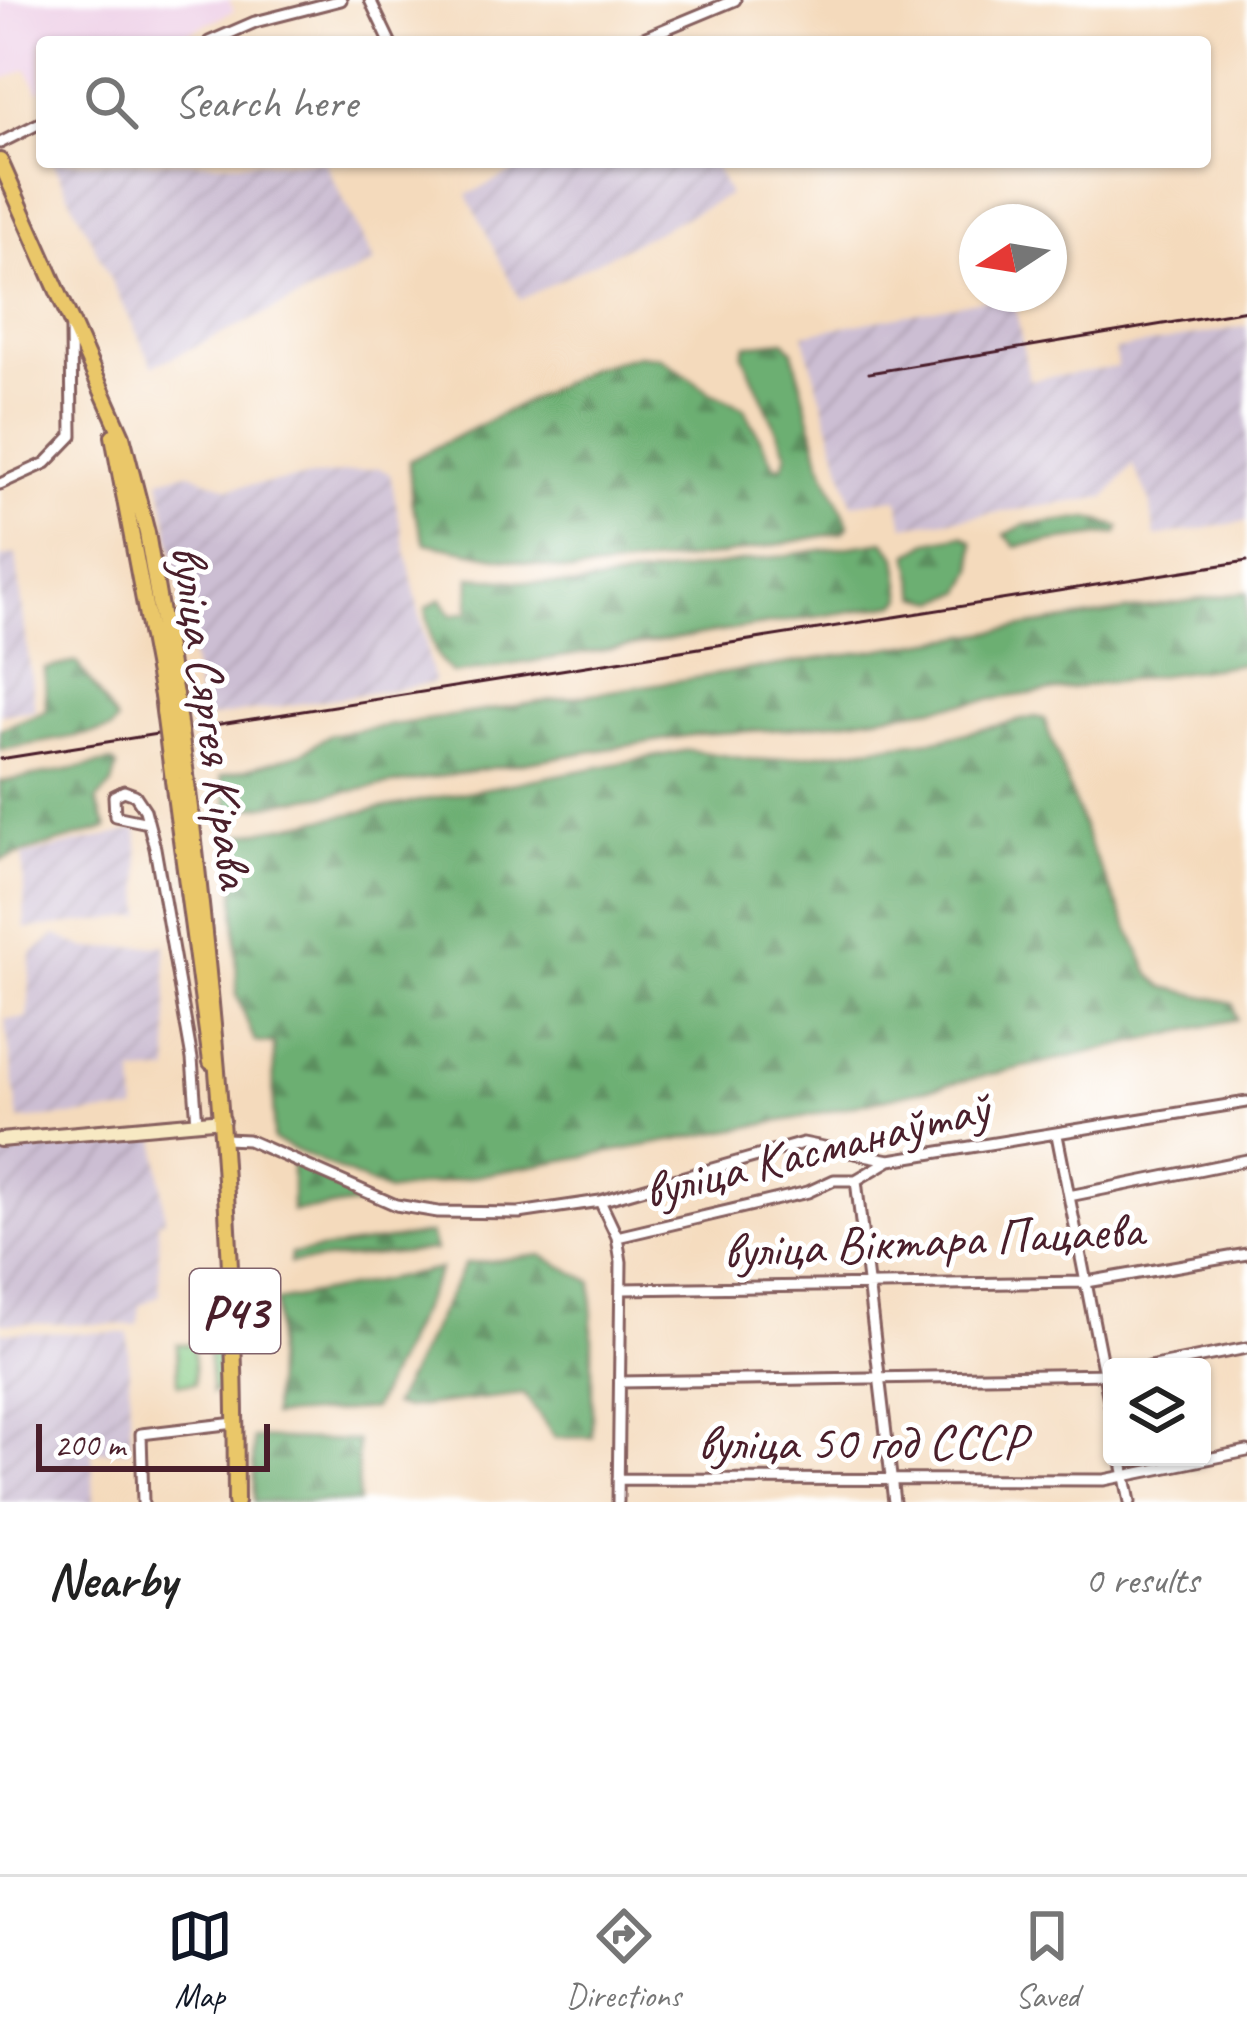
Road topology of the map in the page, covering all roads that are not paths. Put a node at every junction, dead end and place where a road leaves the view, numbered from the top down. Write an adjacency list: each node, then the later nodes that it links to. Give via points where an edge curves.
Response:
1 (341, 0): 4 (street)
2 (370, 0): 5 (street)
3 (735, 0): 6 (street)
4 (223, 36)
5 (387, 36)
6 (648, 36)
7 (36, 125): 8 (street)
8 (0, 143)
9 (0, 161): 10 (main road, вуліца Сяргея Кірава / Р43)
10 (76, 337): 11 (main road, вуліца Сяргея Кірава / Р43); 12 (street); 14 (main road, вуліца Сяргея Кірава / Р43, via 108,396 136,487)
11 (91, 369): 12 (street, via 80,367); 14 (main road, вуліца Сяргея Кірава / Р43, via 128,495)
12 (72, 377): 13 (street, via 65,448)
13 (0, 484)
14 (168, 695): 17 (main road, вуліца Сяргея Кірава / Р43, bridge)
15 (148, 823): 18 (street)
16 (1247, 1102): 19 (street, вуліца Касманаўтаў)
17 (223, 1120): 18 (street); 20 (main road, вуліца Сяргея Кірава / Р43)
18 (197, 1123): 21 (street)
19 (1057, 1135): 22 (street, вуліца Касманаўтаў); 25 (street)
20 (225, 1139): 26 (street, via 301,1159 411,1209 519,1213); 38 (main road, вуліца Сяргея Кірава / Р43)
21 (0, 1140)
22 (890, 1160): 24 (street, вуліца Касманаўтаў); 26 (street, via 803,1143)
23 (1247, 1160): 25 (street)
24 (856, 1180): 27 (street, вуліца Касманаўтаў); 30 (street)
25 (1070, 1196): 29 (street)
26 (600, 1201): 27 (street)
27 (617, 1237): 31 (street)
28 (1247, 1254): 29 (street, вуліца Віктара Пацаева)
29 (1087, 1282): 30 (street, вуліца Віктара Пацаева); 33 (street)
30 (868, 1286): 31 (street, вуліца Віктара Пацаева); 36 (street)
31 (622, 1289): 37 (street)
32 (1247, 1348): 34 (street)
33 (1104, 1358)
34 (1195, 1358)
35 (1103, 1375): 36 (street)
36 (879, 1379): 37 (street); 43 (street)
37 (620, 1382): 42 (street)
38 (235, 1423): 44 (street, via 141,1434); 45 (main road, вуліца Сяргея Кірава / Р43)
39 (1247, 1450): 41 (street, вуліца 50 год СССР)
40 (1123, 1466): 41 (street)
41 (1124, 1474): 43 (street, вуліца 50 год СССР); 48 (street)
42 (618, 1479): 43 (street, вуліца 50 год СССР); 46 (street)
43 (891, 1481): 47 (street)
44 (142, 1502)
45 (236, 1502)
46 (618, 1502)
47 (894, 1502)
48 (1130, 1502)

